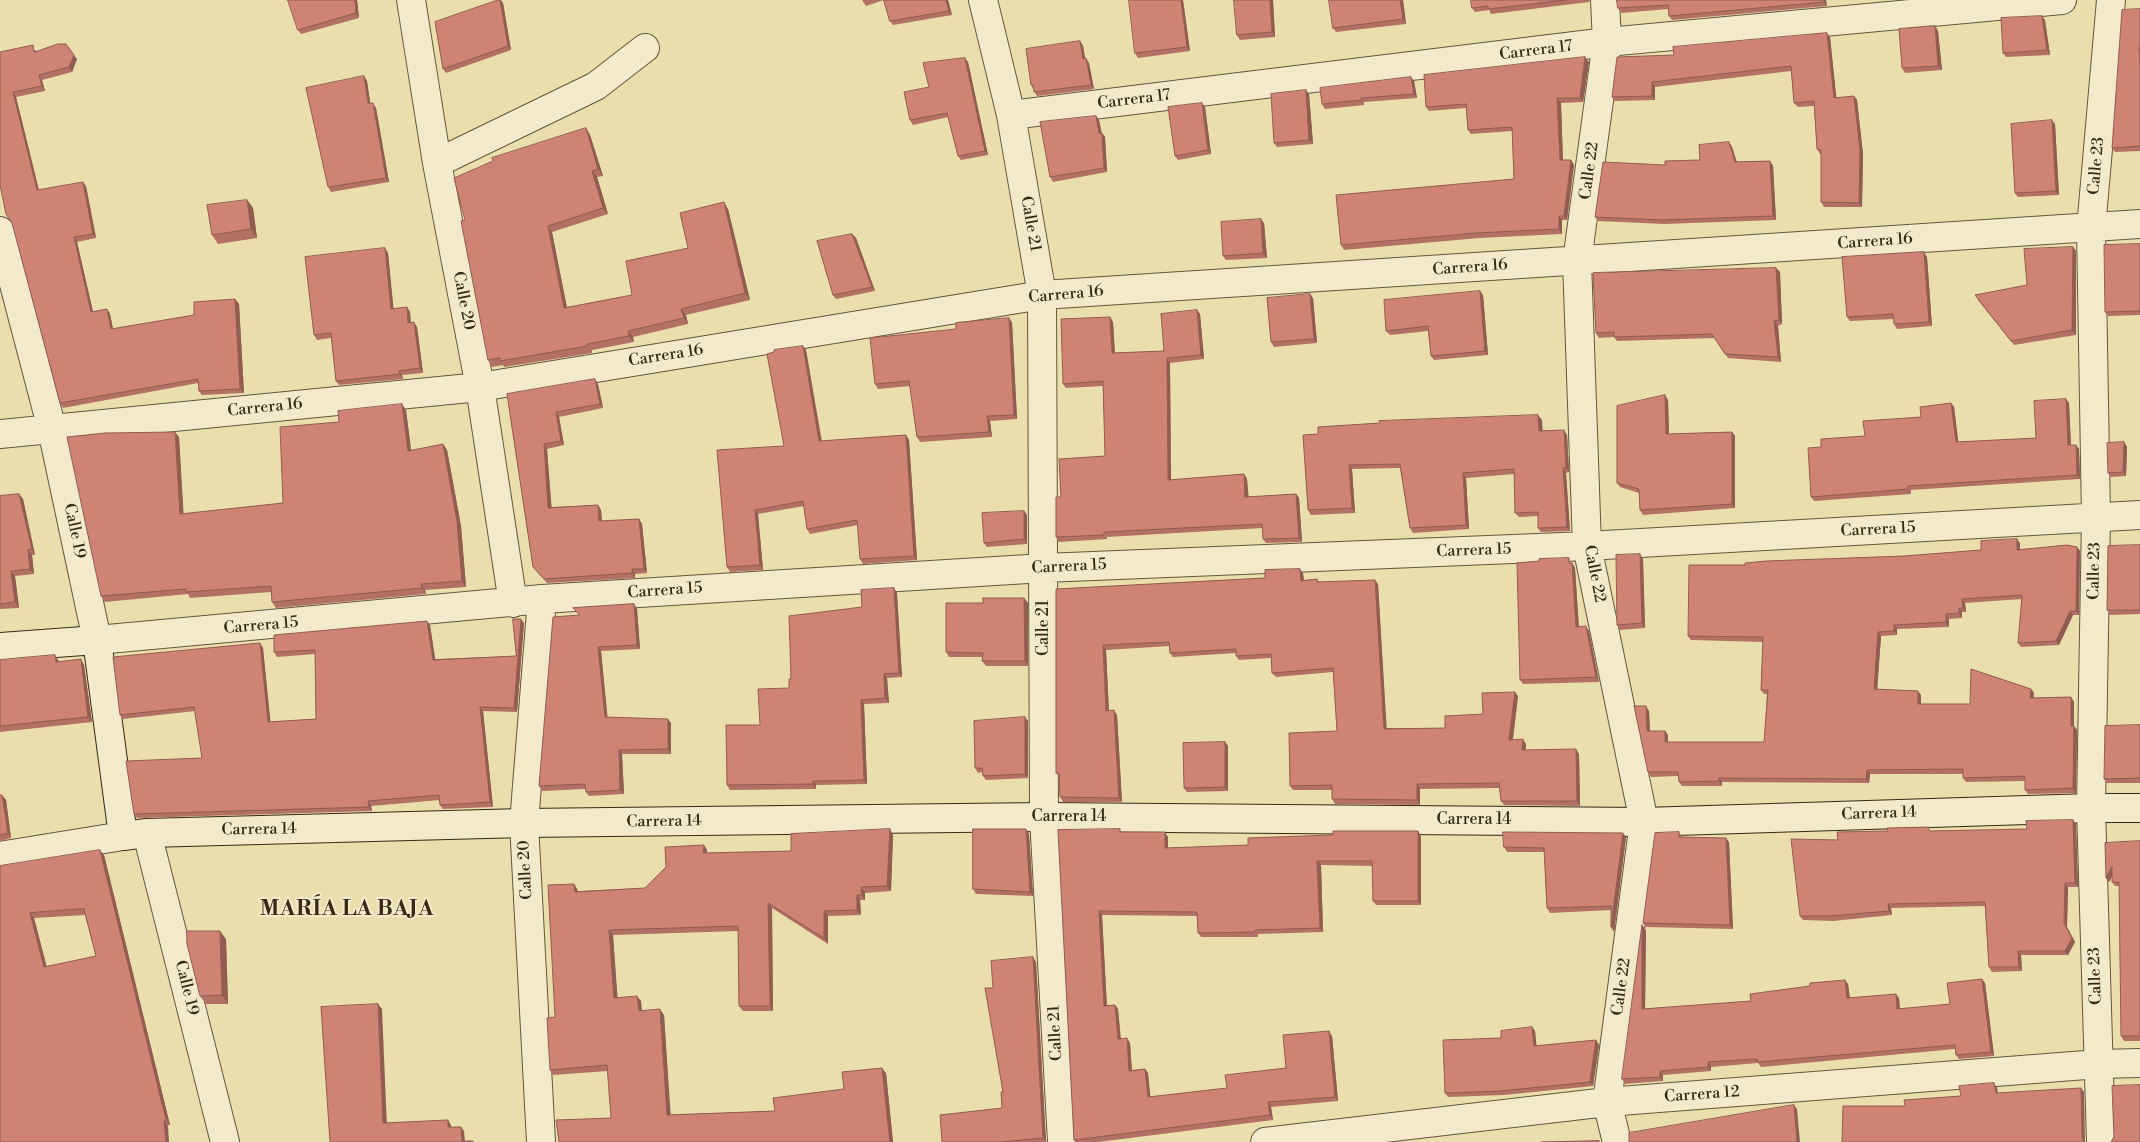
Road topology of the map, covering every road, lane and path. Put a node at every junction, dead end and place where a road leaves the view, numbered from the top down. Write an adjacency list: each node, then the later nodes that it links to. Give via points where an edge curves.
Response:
1 (411, 0): 9 (street, Calle 20)
2 (983, 0): 8 (street, Calle 21)
3 (1605, 0): 6 (street, Calle 22)
4 (2062, 0): 6 (street, Carrera 17)
5 (2111, 0): 11 (street, Calle 23)
6 (1607, 42): 8 (street, Carrera 17); 13 (street, Calle 22)
7 (645, 48): 9 (street, via 596,86)
8 (1011, 115): 14 (street, Calle 21)
9 (437, 163): 15 (street, Calle 20)
10 (2140, 224): 11 (street, Carrera 16)
11 (2091, 229): 13 (street, Carrera 16); 19 (street, Calle 23)
12 (0, 231): 16 (street, Calle 19)
13 (1577, 261): 14 (street, Carrera 16); 20 (street, Calle 22)
14 (1042, 295): 15 (street, Carrera 16); 21 (street, Calle 21)
15 (480, 386): 16 (street, Carrera 16); 23 (street, Calle 20)
16 (52, 429): 17 (street, Carrera 16); 24 (street, Calle 19)
17 (0, 434)
18 (2140, 515): 19 (street, Carrera 15)
19 (2096, 517): 20 (street, Carrera 15); 26 (street, Calle 23)
20 (1587, 546): 21 (street, Carrera 15); 29 (street, Calle 22)
21 (1044, 568): 22 (street, Carrera 15); 28 (street, Calle 21)
22 (542, 599): 23 (street, Carrera 15); 30 (street, Calle 20)
23 (513, 603): 24 (street, Carrera 15)
24 (97, 640): 25 (street, Carrera 15); 31 (street, Calle 19)
25 (0, 647)
26 (2091, 808): 27 (street, Carrera 14); 29 (street, Carrera 14); 34 (street, Calle 23)
27 (2140, 808)
28 (1044, 817): 29 (street, Carrera 14); 30 (street, Carrera 14); 38 (street, Calle 21)
29 (1644, 822): 35 (street, Calle 22)
30 (524, 823): 31 (street, Carrera 14); 37 (street, Calle 20)
31 (135, 835): 32 (street, Carrera 14); 36 (street, Calle 19)
32 (0, 856)
33 (2140, 1063): 34 (street, Carrera 12)
34 (2098, 1064): 35 (street, Carrera 12); 41 (street, Calle 23)
35 (1607, 1102): 39 (street, Carrera 12); 40 (street, Calle 22)
36 (225, 1142)
37 (540, 1142)
38 (1062, 1142)
39 (1265, 1142)
40 (1617, 1142)
41 (2101, 1142)

